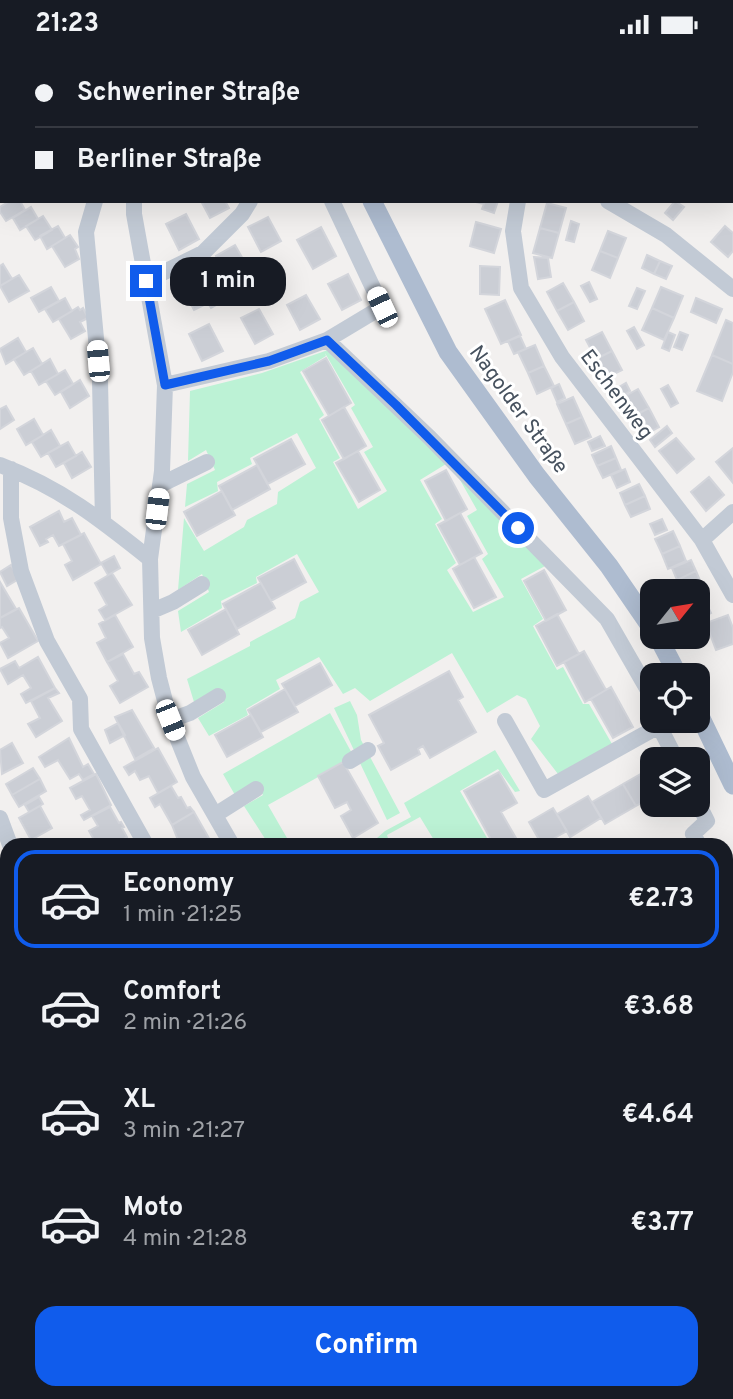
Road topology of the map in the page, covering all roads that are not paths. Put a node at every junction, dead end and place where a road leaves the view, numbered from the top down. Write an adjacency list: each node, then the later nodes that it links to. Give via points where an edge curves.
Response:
1 (94, 203): 16 (street, via 86,232 100,381)
2 (134, 203): 8 (street)
3 (249, 203): 8 (street, via 203,253)
4 (333, 203): 10 (street, via 382,307)
5 (373, 203): 22 (main road, Nagolder Straße, via 448,352)
6 (519, 203): 17 (street, Eschenweg, via 513,231 521,288 562,357)
7 (611, 203): 9 (street, via 666,235)
8 (146, 281): 11 (street)
9 (733, 289)
10 (327, 340): 11 (street, via 269,361); 23 (street, via 607,619)
11 (165, 385): 14 (street)
12 (207, 462): 14 (street)
13 (6, 467): 16 (street, via 54,488); 37 (street, via 21,571 47,641 80,699 81,729)
14 (160, 485): 18 (street)
15 (733, 512): 17 (street)
16 (103, 521): 18 (street)
17 (702, 540): 20 (street, Eschenweg)
18 (150, 559): 21 (street)
19 (202, 585): 21 (street)
20 (733, 595)
21 (152, 611): 25 (street, via 152,638)
22 (640, 611)
23 (640, 676)
24 (218, 696): 25 (street)
25 (170, 720): 33 (street, via 193,777)
26 (505, 721): 27 (street, via 544,790)
27 (642, 733)
28 (708, 733): 31 (main road)
29 (368, 750): 30 (street)
30 (350, 761)
31 (733, 785)
32 (256, 789): 33 (street)
33 (215, 815): 38 (street)
34 (705, 817): 39 (street, via 707,821 692,834)
35 (0, 818): 36 (street)
36 (7, 838)
37 (142, 838)
38 (228, 838)
39 (695, 838)

